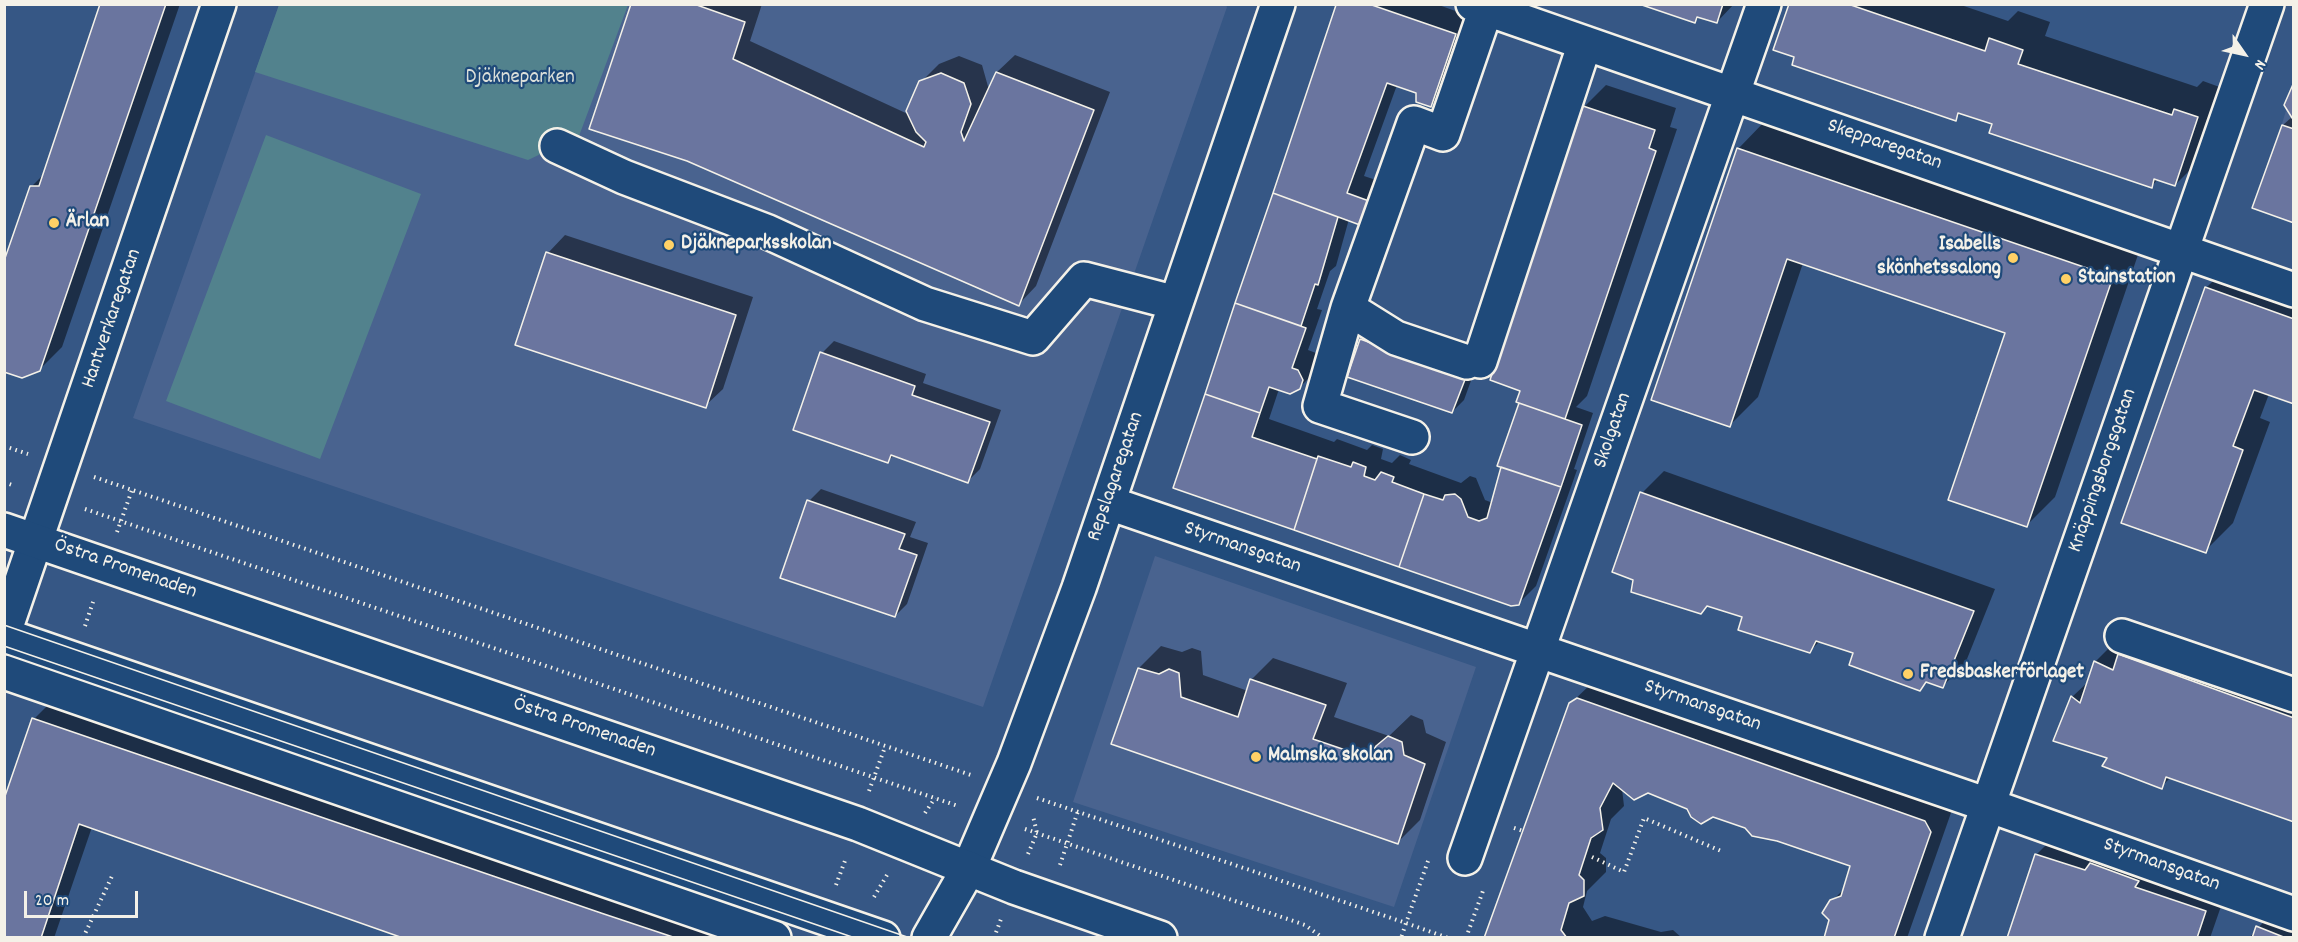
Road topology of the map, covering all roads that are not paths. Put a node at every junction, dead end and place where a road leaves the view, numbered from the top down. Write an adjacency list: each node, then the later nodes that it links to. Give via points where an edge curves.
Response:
1 (219, 4): 16 (street, Hantverkaregatan)
2 (1278, 4): 11 (street, Repslagaregatan)
3 (1764, 4): 7 (street, Skolgatan)
4 (2266, 4): 9 (street, Knäppingsborgsgatan)
5 (1479, 7): 6 (street, Skepparegatan); 12 (street, via 1443,134 1414,123)
6 (1585, 43): 7 (street, Skepparegatan); 12 (street, via 1474,361 1396,338)
7 (1733, 94): 9 (street, Skepparegatan); 19 (street, Skolgatan)
8 (557, 146): 11 (street, via 624,177 768,232 925,304 1033,338 1084,279)
9 (2181, 251): 10 (street, Skepparegatan); 22 (street, Knäppingsborgsgatan)
10 (2294, 290)
11 (1176, 303): 14 (street, Repslagaregatan)
12 (1348, 308): 13 (street, via 1320,406)
13 (1412, 437)
14 (1109, 503): 19 (street, Styrmansgatan); 24 (street, Repslagaregatan, via 993,818)
15 (4, 530): 16 (street, Östra Promenaden)
16 (37, 541): 17 (street, Hantverkaregatan); 24 (street, Östra Promenaden, via 858,824)
17 (4, 634): 27 (street)
18 (2122, 636): 21 (street)
19 (1537, 650): 22 (street, Styrmansgatan); 23 (street, Skolgatan)
20 (4, 672): 26 (street)
21 (2294, 695)
22 (1988, 805): 25 (street, Styrmansgatan); 30 (street, Knäppingsborgsgatan)
23 (1465, 858)
24 (969, 868): 28 (street, Repslagaregatan); 29 (street, Östra Promenaden)
25 (2294, 914)
26 (774, 938)
27 (883, 938)
28 (928, 938)
29 (1160, 938)
30 (1942, 938)

